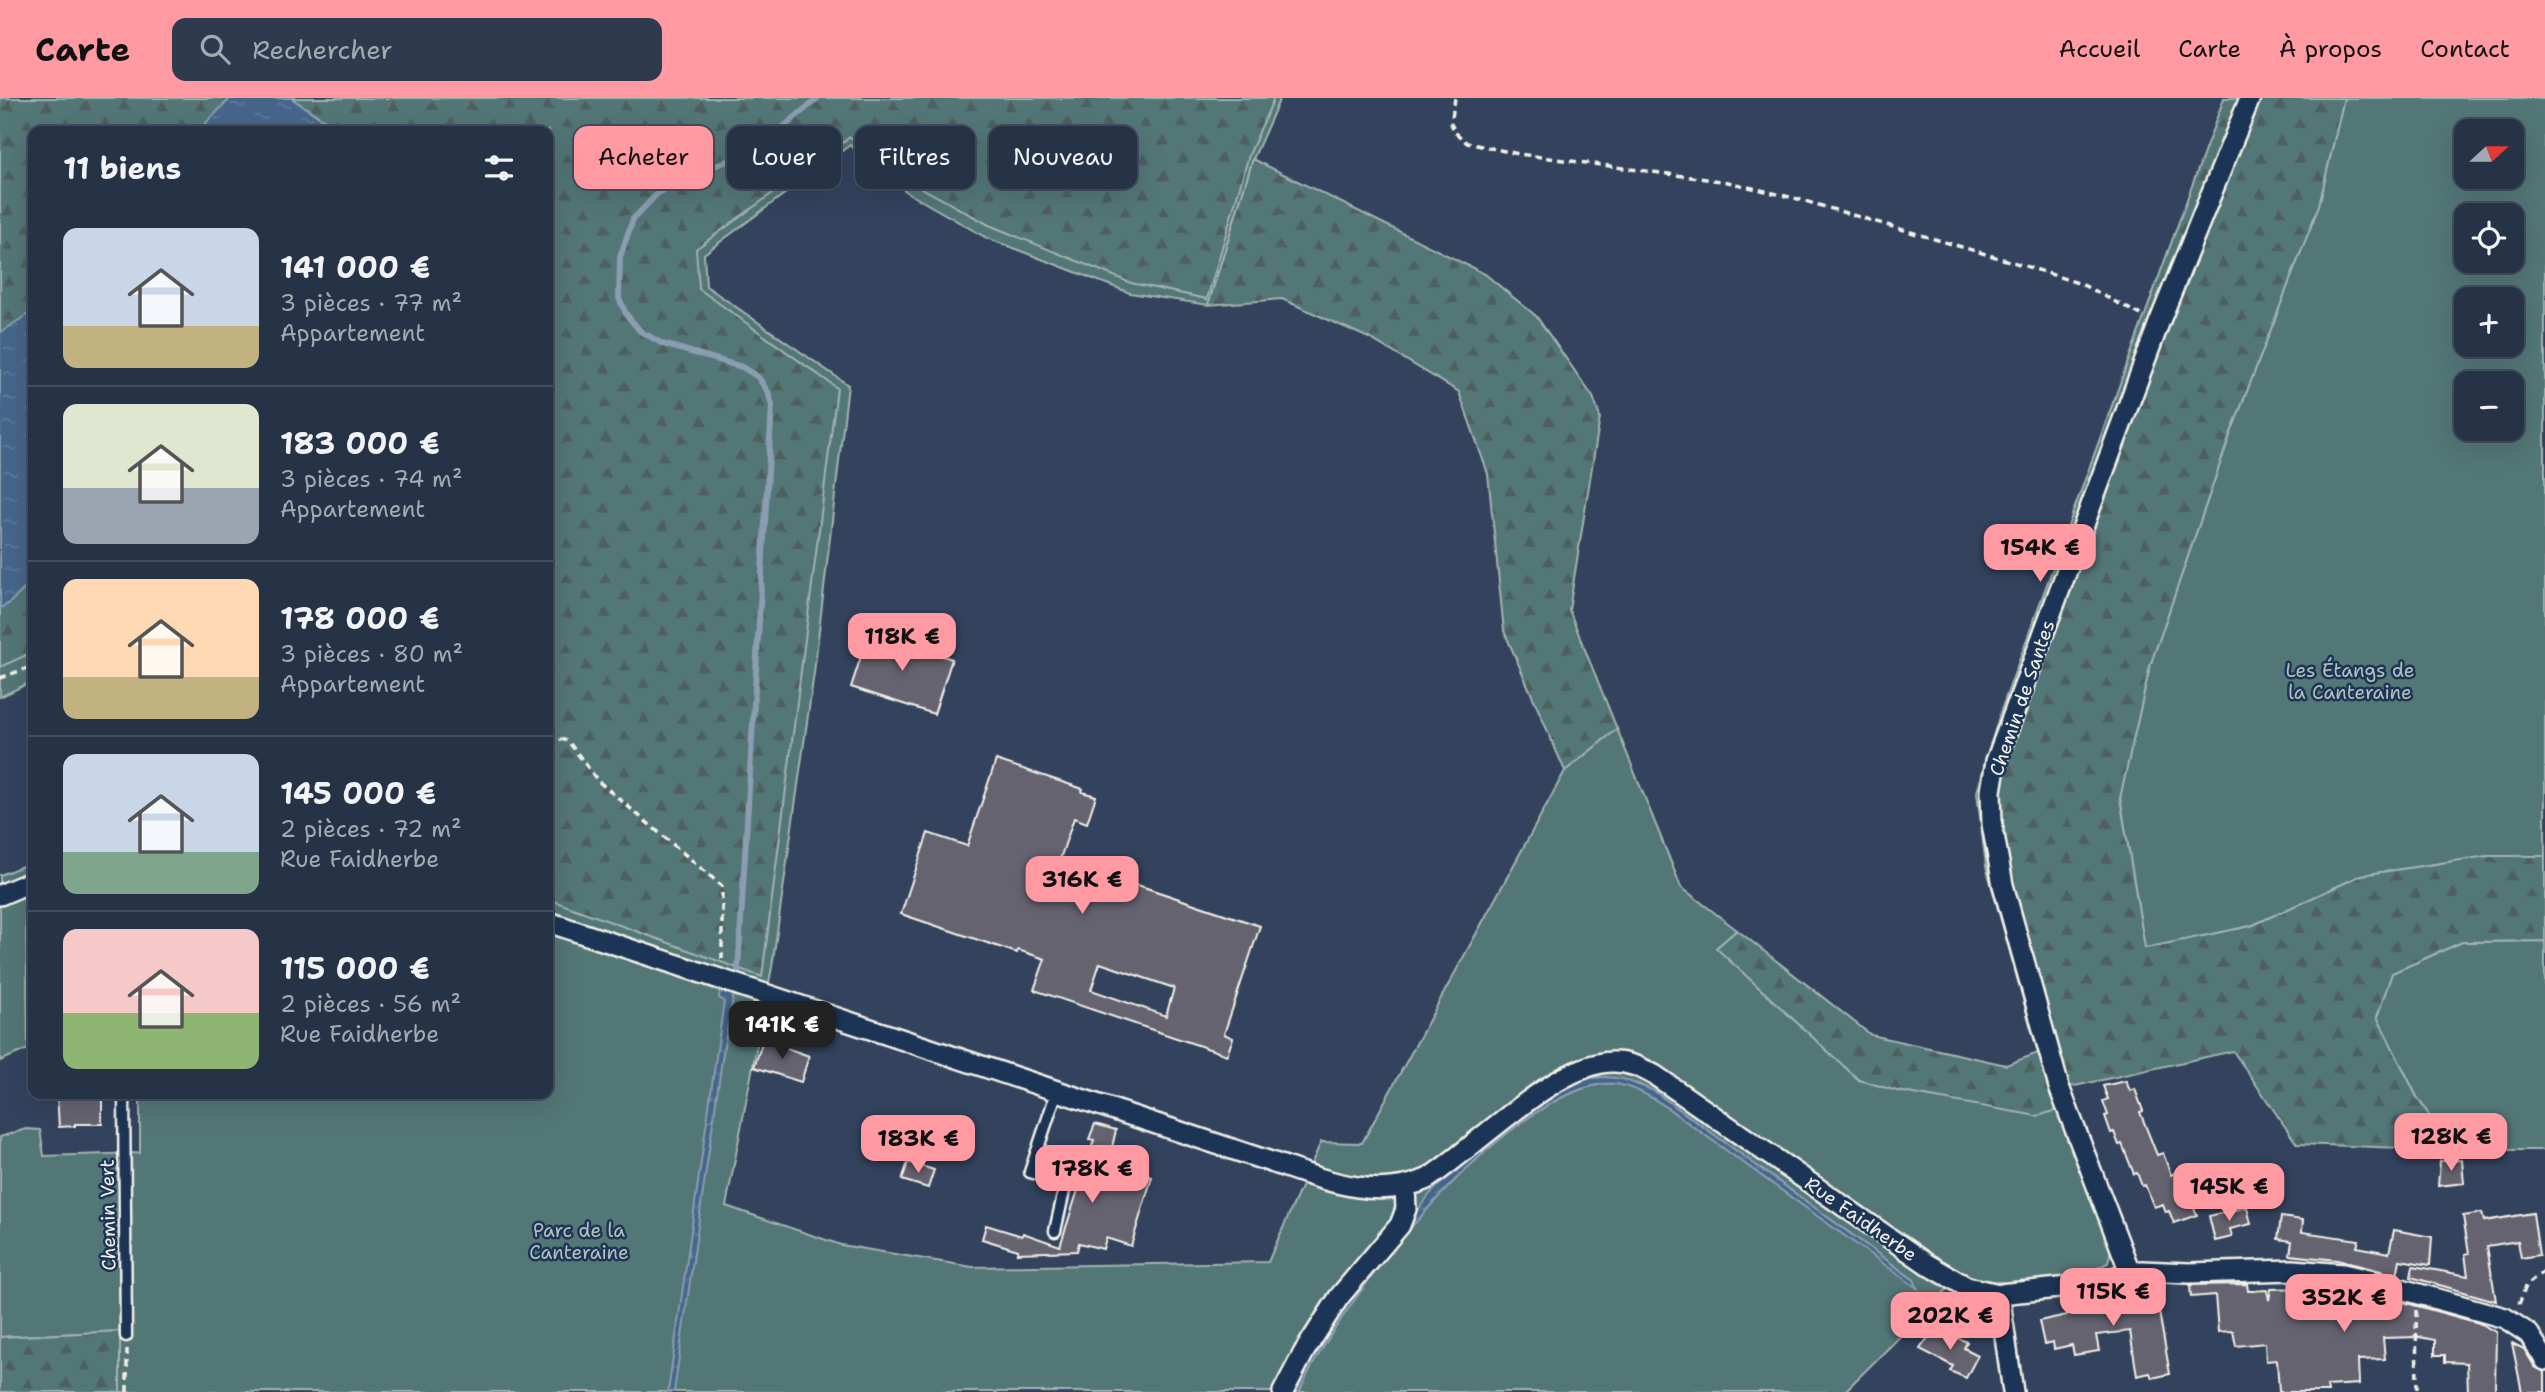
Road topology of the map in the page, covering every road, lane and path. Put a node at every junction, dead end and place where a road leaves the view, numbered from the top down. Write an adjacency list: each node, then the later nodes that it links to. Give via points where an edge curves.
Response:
1 (1455, 98): 3 (path, via 1451,124 1468,143 1728,182 1798,199 2081,284)
2 (2250, 98): 3 (street, Chemin de Santes)
3 (2159, 323): 16 (street, Chemin de Santes, via 1996,761 1991,791 2003,885 2059,1087)
4 (28, 668): 5 (path)
5 (0, 678)
6 (553, 737): 10 (path, via 568,741 598,781 722,886)
7 (28, 883): 8 (street)
8 (0, 895)
9 (553, 924): 10 (street)
10 (722, 980): 11 (street)
11 (1057, 1091): 13 (street, via 1336,1182 1379,1190); 14 (lane, via 1030,1172 1066,1182)
12 (124, 1099): 20 (lane, Chemin Vert)
13 (1405, 1187): 17 (street, Rue Faidherbe, via 1438,1172 1552,1084 1597,1064 1621,1062 1656,1076 1941,1273 1967,1287); 23 (street, via 1406,1209 1400,1225 1339,1297)
14 (1055, 1231)
15 (2545, 1270): 19 (path, via 2526,1286)
16 (2130, 1272): 17 (street, Rue Faidherbe, via 2090,1284); 18 (street, Rue Faidherbe, via 2311,1271 2359,1277)
17 (1999, 1294): 24 (street)
18 (2420, 1294): 19 (street, Rue Faidherbe); 25 (path, via 2415,1316)
19 (2505, 1319): 21 (street, via 2535,1341)
20 (127, 1336): 22 (path)
21 (2545, 1360)
22 (127, 1392)
23 (1283, 1392)
24 (2014, 1392)
25 (2417, 1392)

